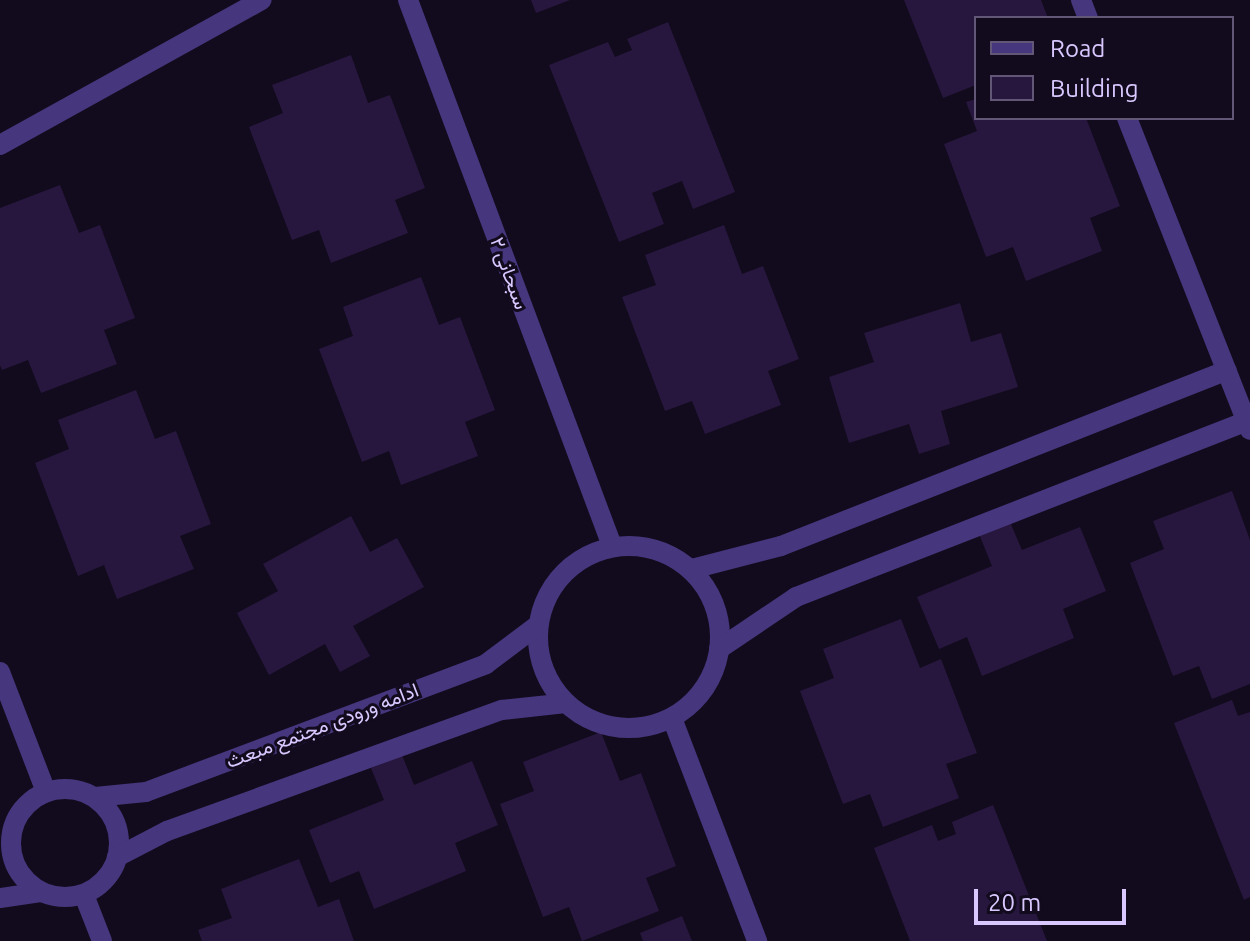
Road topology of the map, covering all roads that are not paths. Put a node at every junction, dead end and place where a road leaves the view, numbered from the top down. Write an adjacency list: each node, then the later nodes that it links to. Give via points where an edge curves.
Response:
1 (262, 0): 4 (street)
2 (408, 0): 7 (street, سبحانی ۲)
3 (1128, 120): 5 (street)
4 (0, 145)
5 (1227, 370): 6 (street); 8 (street, via 781,546)
6 (1248, 426): 10 (street, via 796,597)
7 (612, 546): 8 (street, via 654,549); 9 (street, via 585,556 563,573 546,597)
8 (692, 569): 10 (street, via 719,619)
9 (538, 625): 12 (street, via 538,654 548,681); 15 (street, ادامه ورودی مجتمع مبعث, via 486,664 146,792)
10 (719, 649): 13 (street, via 711,676)
11 (0, 672): 14 (street)
12 (566, 703): 13 (street, via 590,720 617,728 645,727); 17 (street, via 502,710 167,831)
13 (672, 718): 22 (street)
14 (46, 792): 15 (street, via 62,788); 16 (street)
15 (95, 797): 17 (street, via 116,824)
16 (6, 831): 18 (street, via 19,873)
17 (117, 857): 19 (street, via 110,873)
18 (41, 892): 19 (street, via 69,898); 20 (street)
19 (84, 895): 21 (street)
20 (0, 898)
21 (102, 941)
22 (757, 941)

